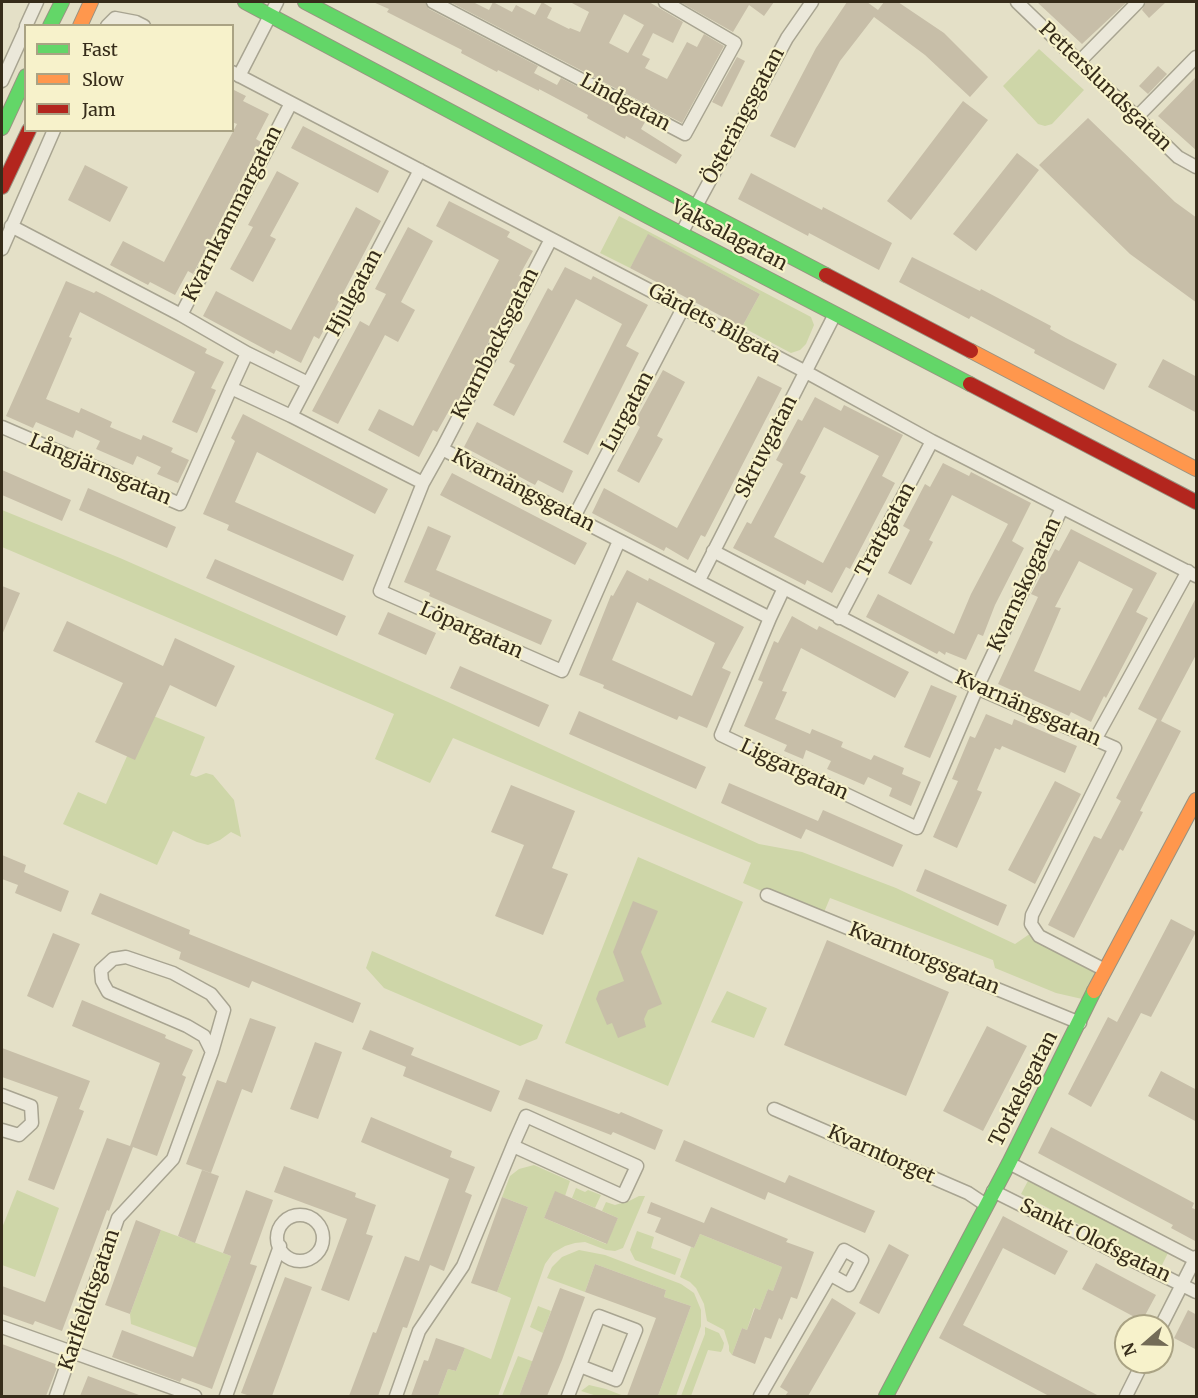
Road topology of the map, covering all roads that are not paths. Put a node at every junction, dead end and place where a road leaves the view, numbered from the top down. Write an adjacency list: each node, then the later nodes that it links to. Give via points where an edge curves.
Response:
1 (36, 2): 13 (street)
2 (62, 2): 14 (main road)
3 (92, 2): 15 (main road)
4 (245, 2): 12 (main road, Vaksalagatan)
5 (277, 2): 12 (street)
6 (305, 2): 32 (main road, Vaksalagatan)
7 (433, 2): 8 (street, Lindgatan, via 686,134 735,43)
8 (665, 2)
9 (812, 2): 32 (street, Österängsgatan, via 787,38)
10 (1017, 2): 20 (street, Petterslundsgatan)
11 (1138, 2): 20 (street)
12 (270, 15): 21 (street); 34 (main road, Vaksalagatan)
13 (27, 24)
14 (51, 24)
15 (81, 24)
16 (109, 24): 17 (street, via 115,18)
17 (140, 24)
18 (24, 31): 23 (street)
19 (1197, 57): 25 (street)
20 (1079, 62): 25 (street, Petterslundsgatan)
21 (236, 74): 24 (street, Gärdets Bilgata)
22 (24, 80): 26 (main road)
23 (2, 81)
24 (291, 103): 30 (street, Gärdets Bilgata); 39 (street, Kvarnkammargatan)
25 (1137, 117): 29 (street, Petterslundsgatan, via 1178,157)
26 (2, 128)
27 (28, 132): 31 (main road)
28 (53, 132): 33 (street)
29 (1197, 168)
30 (420, 170): 35 (street, Gärdets Bilgata); 42 (street, Hjulgatan)
31 (2, 187)
32 (696, 206): 34 (street, Österängsgatan); 48 (main road, Vaksalagatan)
33 (11, 226): 36 (street); 39 (street, Kvarnkammargatan)
34 (681, 234): 38 (main road, Vaksalagatan)
35 (551, 238): 37 (street, Gärdets Bilgata); 47 (street, Kvarnbacksgatan)
36 (2, 249)
37 (683, 308): 41 (street, Gärdets Bilgata); 52 (street, Lurgatan)
38 (835, 314): 41 (street, Skruvgatan); 50 (main road, Vaksalagatan)
39 (181, 315): 40 (street)
40 (247, 353): 42 (street); 43 (street)
41 (806, 372): 46 (street, Gärdets Bilgata); 54 (street, Skruvgatan)
42 (308, 382): 44 (street, Hjulgatan)
43 (231, 388): 44 (street); 45 (street, Långjärnsgatan, via 180,504)
44 (291, 416): 49 (street)
45 (2, 427)
46 (932, 441): 51 (street, Gärdets Bilgata); 59 (street, Trattgatan)
47 (442, 449): 49 (street, Kvarnängsgatan); 52 (street, Kvarnängsgatan)
48 (1197, 470)
49 (423, 483): 53 (street, Löpargatan, via 380,591 562,671)
50 (1197, 502)
51 (1062, 508): 55 (street, Gärdets Bilgata); 60 (street, Kvarnskogatan)
52 (574, 517): 53 (street, Kvarnängsgatan)
53 (619, 541): 56 (street, Kvarnängsgatan)
54 (713, 551): 56 (street, Skruvgatan); 57 (street, Kvarnängsgatan)
55 (1192, 574): 61 (street)
56 (699, 580): 58 (street, Kvarnängsgatan)
57 (784, 588): 58 (street); 59 (street, Kvarnängsgatan)
58 (770, 618): 63 (street, Liggargatan, via 720,735)
59 (840, 618): 60 (street, Kvarnängsgatan)
60 (977, 688): 61 (street, Kvarnängsgatan); 63 (street, Kvarnskogatan)
61 (1096, 738): 65 (street, Kvarnängsgatan, via 1114,748 1031,924 1039,936)
62 (1197, 800): 65 (main road, Torkelsgatan)
63 (917, 828)
64 (767, 895): 66 (street, Kvarntorgsgatan)
65 (1105, 970): 66 (main road, Torkelsgatan)
66 (1080, 1023): 72 (main road, Torkelsgatan)
67 (212, 1052): 67 (street, Karlfeldtsgatan, via 224,1011 212,994 173,973 126,957 113,959 101,970 108,992 187,1026 204,1036); 82 (street, Karlfeldtsgatan, via 173,1159 118,1218)
68 (2, 1095): 70 (street, via 31,1106 32,1123 19,1135)
69 (774, 1109): 74 (street, Kvarntorget, via 968,1193)
70 (2, 1130)
71 (513, 1146): 71 (street, via 623,1196 637,1166 526,1116); 88 (street, via 463,1266 419,1331)
72 (1009, 1163): 73 (main road, Torkelsgatan); 76 (street, Sankt Olofsgatan)
73 (993, 1191): 74 (main road, Torkelsgatan); 78 (street, Sankt Olofsgatan)
74 (986, 1205): 91 (main road, Torkelsgatan)
75 (279, 1246): 87 (street)
76 (1196, 1259): 78 (street)
77 (831, 1275): 90 (street)
78 (1183, 1285): 79 (street, Sankt Olofsgatan); 80 (street)
79 (1197, 1292)
80 (1167, 1314)
81 (2, 1327): 82 (street)
82 (70, 1353): 85 (street, Karlfeldtsgatan); 86 (street)
83 (580, 1366): 83 (street, via 599,1316 636,1330 616,1380); 89 (street)
84 (1137, 1374): 92 (street)
85 (56, 1396)
86 (195, 1396)
87 (226, 1396)
88 (396, 1396)
89 (568, 1396)
90 (760, 1396)
91 (886, 1396)
92 (1126, 1396)

